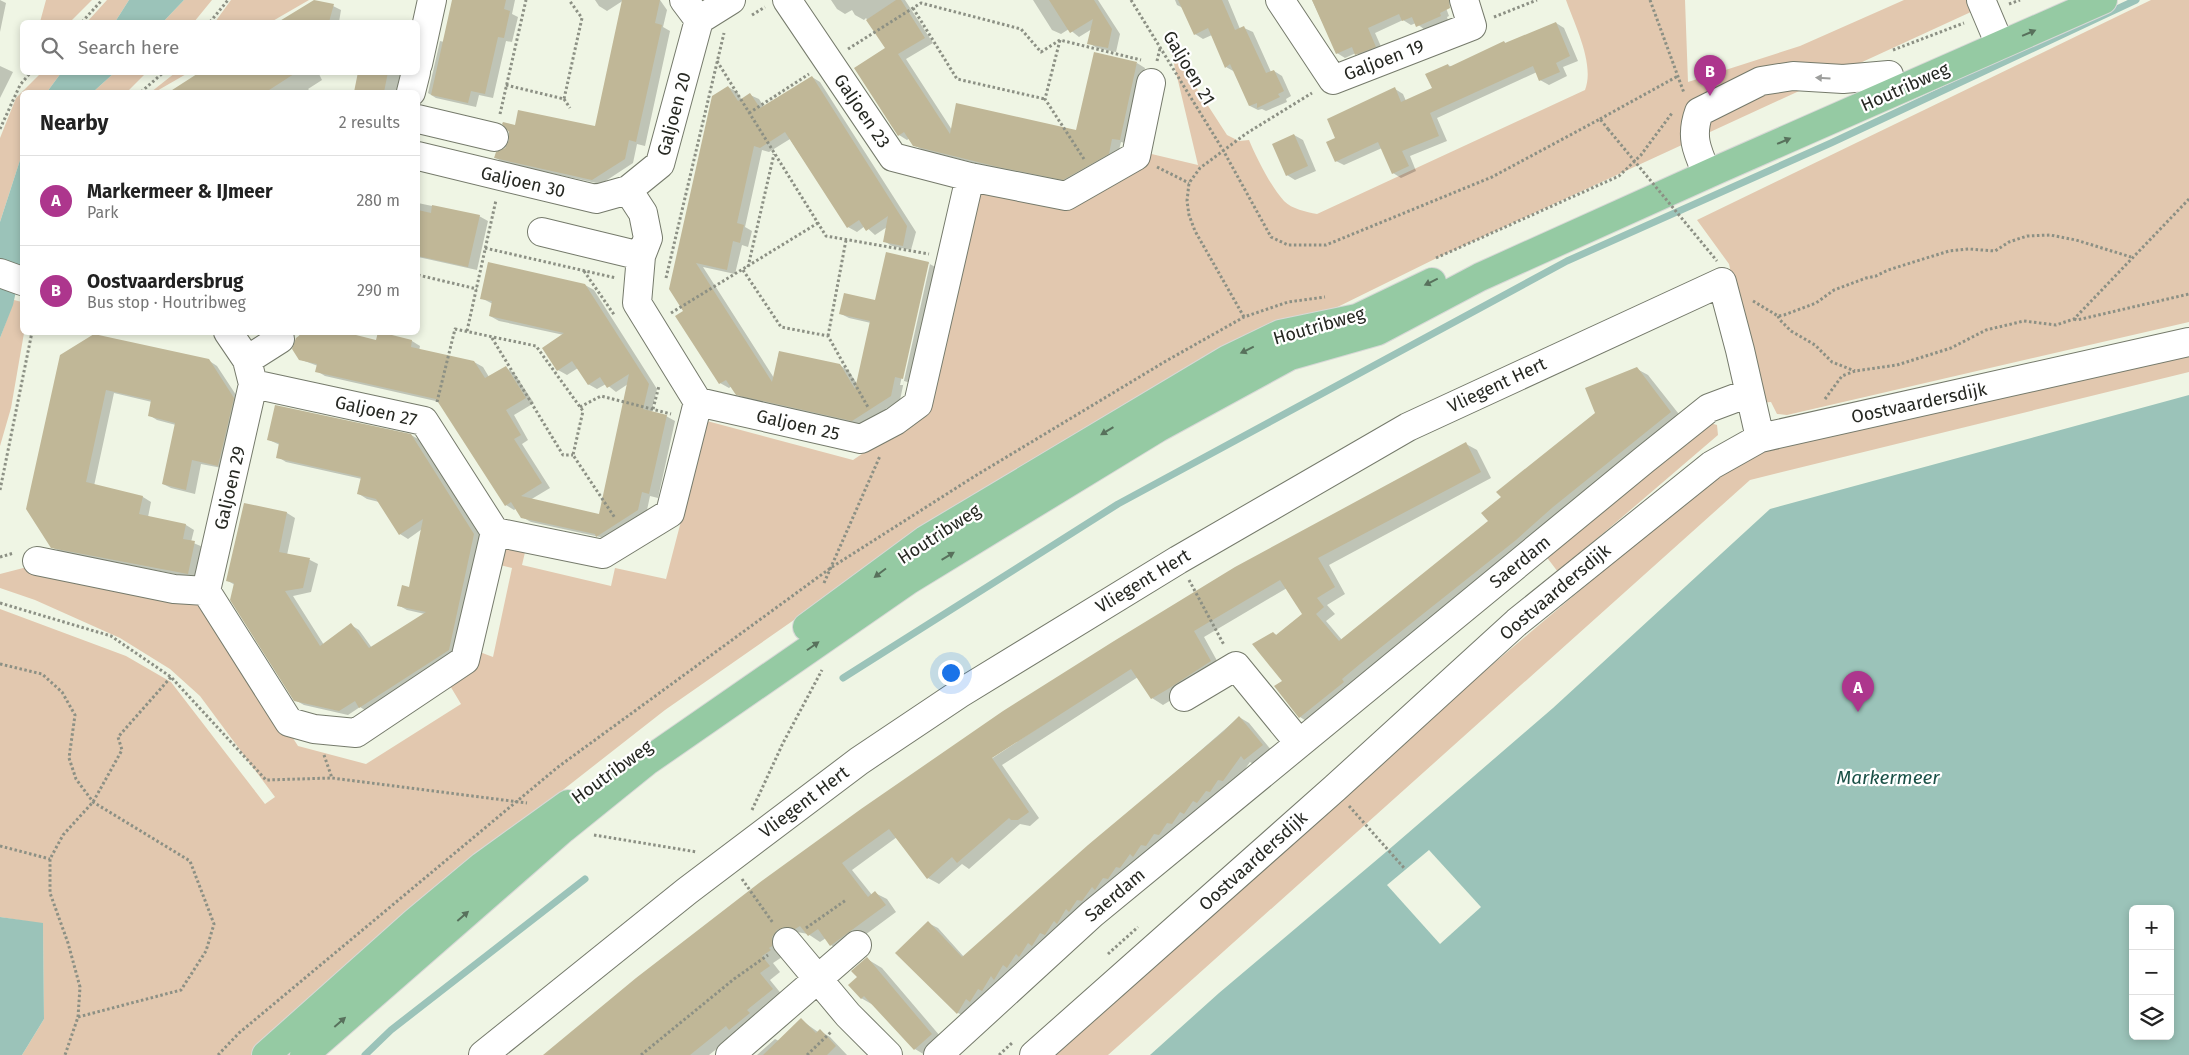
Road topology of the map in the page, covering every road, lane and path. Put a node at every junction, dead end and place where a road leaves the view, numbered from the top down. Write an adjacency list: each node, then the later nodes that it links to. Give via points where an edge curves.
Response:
1 (102, 0): 18 (path)
2 (228, 0): 19 (path)
3 (431, 0): 24 (street)
4 (526, 0): 35 (path)
5 (569, 0): 39 (path, via 582,18)
6 (1131, 0): 47 (path, Galjoen 21)
7 (1280, 0): 34 (street, Galjoen 19)
8 (1464, 0): 20 (street)
9 (1538, 0): 20 (path)
10 (1650, 0): 32 (path)
11 (1981, 0): 22 (street)
12 (2058, 0): 22 (main road, Houtribweg)
13 (2103, 0): 22 (main road, Houtribweg, one-way to 13)
14 (778, 2): 16 (path); 27 (street, Galjoen 23)
15 (913, 8): 23 (path, via 921,3 1021,29 1041,52); 27 (path); 40 (path, via 957,79)
16 (739, 9): 17 (street, Galjoen 20)
17 (692, 10): 25 (street, Galjoen 20)
18 (84, 20)
19 (212, 20)
20 (1472, 26): 34 (street, Galjoen 19)
21 (731, 28): 26 (path, via 724,32)
22 (1996, 38): 33 (main road, Houtribweg); 51 (main road, Houtribweg, one-way to 22)
23 (1060, 40): 28 (path); 40 (path)
24 (420, 54)
25 (689, 59): 26 (path); 56 (street, Galjoen 20, via 660,164)
26 (717, 61): 42 (path); 68 (path)
27 (829, 62): 42 (path); 53 (street, Galjoen 23, via 893,157)
28 (1149, 72): 49 (street)
29 (29, 75): 45 (path, via 20,85)
30 (161, 75): 36 (path)
31 (415, 75): 37 (street)
32 (1678, 76): 38 (path); 44 (path, Galjoen 21)
33 (1889, 76): 51 (main road, Houtribweg); 51 (street, Houtribweg, one-way to 51, via 1843,79 1793,76 1761,81 1698,112 1694,134)
34 (1333, 80): 47 (path)
35 (506, 85): 39 (path); 46 (path)
36 (143, 90)
37 (412, 90)
38 (1685, 96)
39 (564, 99): 41 (path)
40 (1044, 99): 54 (path)
41 (570, 108)
42 (749, 113): 48 (path)
43 (420, 119): 46 (street)
44 (1600, 119): 47 (path, Galjoen 21, via 1492,177 1326,245 1288,245 1271,237); 66 (path, bridge)
45 (0, 129)
46 (494, 137)
47 (1223, 150): 55 (path, via 1200,168)
48 (774, 154): 58 (path); 64 (path)
49 (1136, 156): 54 (street, Galjoen 23); 55 (path)
50 (420, 157): 52 (street, Galjoen 30)
51 (1704, 167): 107 (main road, Houtribweg, via 1378,331 1290,356 1158,428 909,580)
52 (501, 177): 56 (street, Galjoen 30, via 596,199); 61 (path)
53 (970, 177): 54 (street, Galjoen 23, via 1066,196); 63 (street)
54 (1097, 179)
55 (1189, 183): 74 (path, via 1187,201 1195,231)
56 (628, 190): 68 (street, via 643,213 648,238)
57 (2189, 199): 62 (path)
58 (818, 223): 60 (path, via 826,236); 64 (path)
59 (542, 232): 68 (street)
60 (846, 240): 63 (path); 81 (path)
61 (485, 248): 68 (path); 71 (path)
62 (2131, 257): 73 (path, via 2076,240 2050,235 2028,236 1995,251 1949,251 1888,270 1834,290 1816,303); 75 (path)
63 (951, 258): 90 (street, via 918,404)
64 (747, 267): 65 (path)
65 (743, 270): 76 (path, via 665,317); 81 (path, via 781,327)
66 (1720, 271): 73 (path); 86 (street); 97 (street, Vliegent Hert, via 1408,427)
67 (0, 273): 70 (street)
68 (648, 273): 76 (street, via 637,303)
69 (420, 276): 71 (path)
70 (20, 280)
71 (476, 289): 77 (path)
72 (2189, 294): 75 (path)
73 (1778, 316): 84 (path, via 1791,331 1814,345 1832,362)
74 (1244, 317)
75 (2074, 319): 84 (path, via 2056,324 2024,321 1986,330 1951,348 1897,365)
76 (653, 330): 88 (street)
77 (467, 331): 82 (path); 89 (path, via 455,329 436,407)
78 (31, 335): 94 (path)
79 (230, 335): 85 (street)
80 (277, 335): 85 (street, via 280,339)
81 (828, 336): 90 (path)
82 (491, 337): 87 (path, via 536,346); 93 (path, via 564,454)
83 (2189, 342): 91 (street, Oostvaardersdijk)
84 (1855, 371): 91 (path, via 1842,376)
85 (250, 372): 89 (street, Galjoen 27); 99 (street, Galjoen 29)
86 (1749, 394): 92 (street); 105 (street, Saerdam, via 1709,408)
87 (580, 407): 88 (path, via 601,396); 93 (path, via 583,411)
88 (696, 411): 90 (street, Galjoen 25, via 861,439); 96 (street, via 670,513)
89 (424, 421): 95 (street, Galjoen 27)
90 (888, 425)
91 (1808, 428): 92 (street, Oostvaardersdijk)
92 (1760, 438): 128 (street, Oostvaardersdijk, via 1712,465 1517,622)
93 (573, 455): 96 (path)
94 (0, 490)
95 (495, 532): 96 (street, via 603,554); 99 (street, via 465,660 356,733 314,729 289,722)
96 (629, 540)
97 (1178, 560): 102 (path); 111 (street, Vliegent Hert, via 959,694 859,761)
98 (37, 561): 99 (street, via 174,589)
99 (206, 591)
100 (0, 603): 103 (path, via 111,636)
101 (0, 664): 106 (path, via 42,674 62,692 75,715 69,758 76,779)
102 (1236, 666): 104 (street); 105 (street)
103 (170, 677): 106 (path, via 118,737 122,750); 107 (path, via 266,780 332,778 516,801 543,806)
104 (1184, 697)
105 (1299, 743): 127 (street, Saerdam, via 1092,914)
106 (93, 802): 110 (path, via 63,835); 118 (path, via 190,861 214,924 206,951 181,990)
107 (557, 823): 111 (path); 120 (main road, Houtribweg, via 474,872); 121 (main road, Houtribweg, one-way to 107)
108 (1367, 828): 112 (path)
109 (0, 846): 110 (path)
110 (50, 859): 118 (path, via 50,893 80,987)
111 (728, 860): 114 (path); 122 (street, Vliegent Hert)
112 (1405, 869)
113 (846, 900): 114 (path)
114 (787, 942): 116 (street); 123 (path, via 734,979)
115 (858, 945): 116 (street)
116 (817, 978): 117 (street); 124 (street)
117 (848, 1016): 125 (path); 126 (street)
118 (78, 1017): 119 (path)
119 (65, 1055)
120 (266, 1055)
121 (304, 1055)
122 (483, 1055)
123 (641, 1055)
124 (730, 1055)
125 (807, 1055)
126 (888, 1055)
127 (938, 1055)
128 (1034, 1055)

